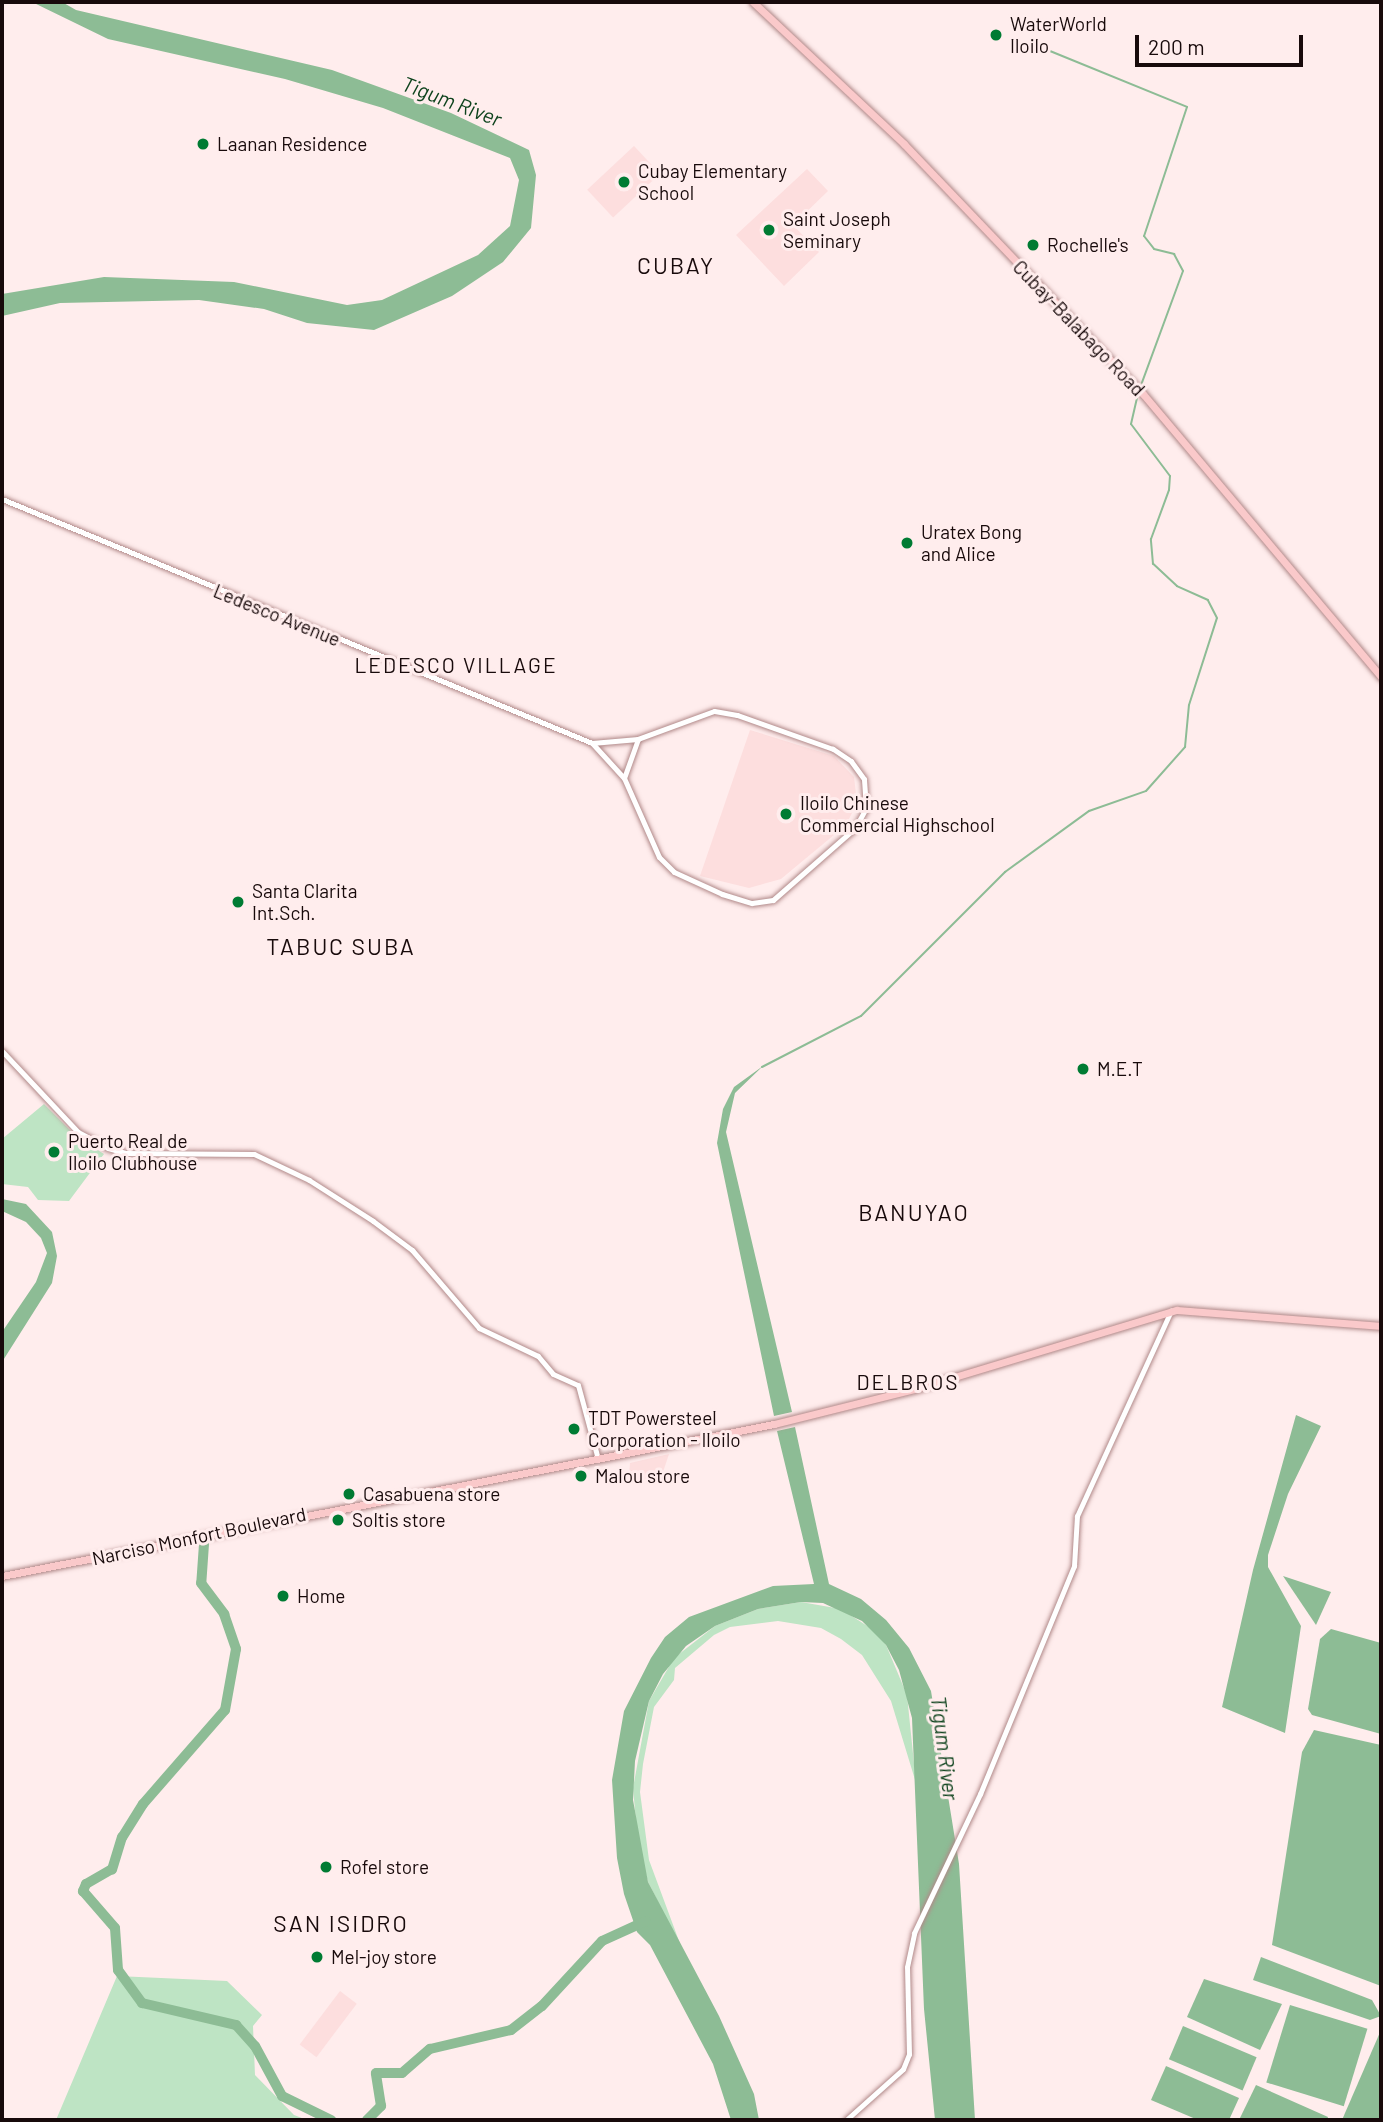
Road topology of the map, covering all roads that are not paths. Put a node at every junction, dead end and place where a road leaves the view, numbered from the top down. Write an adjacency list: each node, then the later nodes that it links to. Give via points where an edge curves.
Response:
1 (753, 2): 3 (main road, Cubay-Balabago Road, via 918,158 1136,387)
2 (2, 499): 5 (street, Ledesco Avenue)
3 (1381, 677)
4 (638, 739): 5 (street); 6 (street); 6 (street, via 714,711 741,716 833,749 859,769 867,794 855,828 781,894 761,904 722,894 674,872 659,858)
5 (592, 743): 6 (street)
6 (624, 778)
7 (2, 1051): 10 (street, via 78,1132 108,1148 126,1153 254,1154 309,1180 373,1221 412,1250 479,1328 538,1356 553,1374 578,1385)
8 (1171, 1311): 9 (main road, Narciso Monfort Boulevard); 10 (main road, Narciso Monfort Boulevard, via 852,1406); 12 (street, via 1077,1516 1074,1566 960,1837 914,1934 907,1966 909,2054 903,2068)
9 (1381, 1326)
10 (598, 1459): 11 (main road, Narciso Monfort Boulevard)
11 (2, 1576)
12 (846, 2120)

